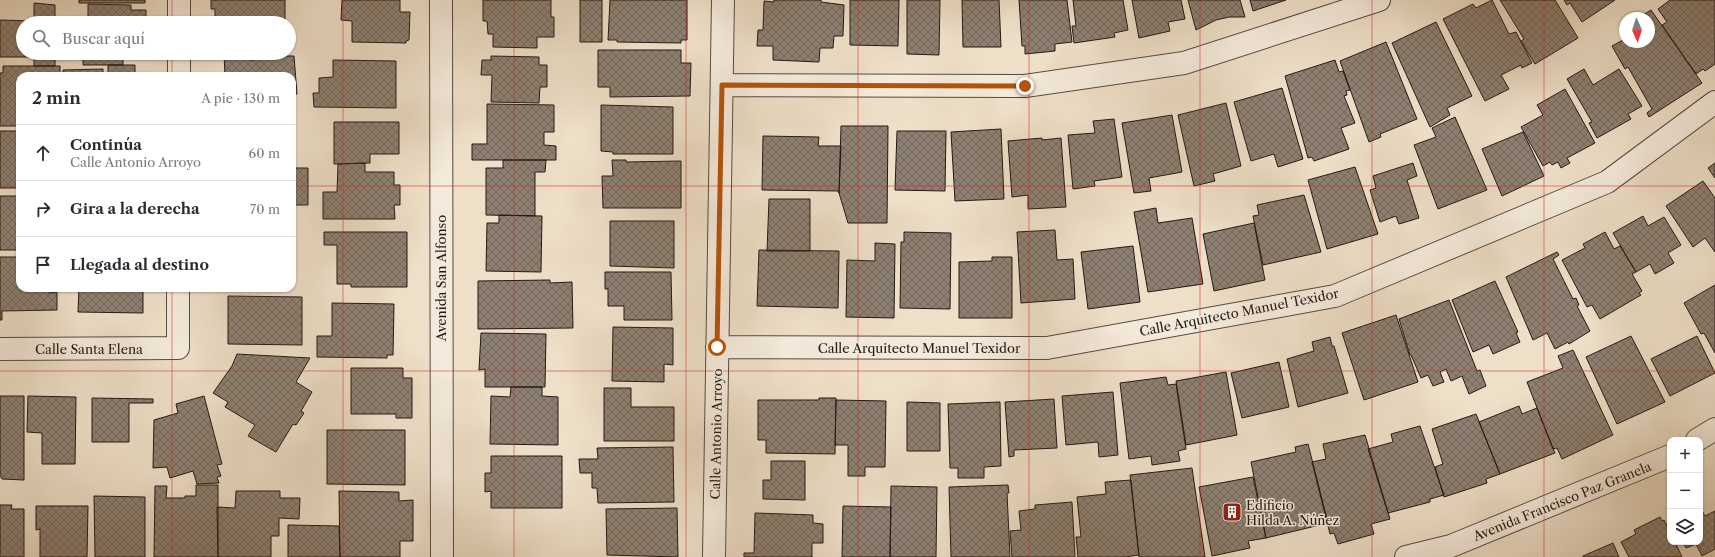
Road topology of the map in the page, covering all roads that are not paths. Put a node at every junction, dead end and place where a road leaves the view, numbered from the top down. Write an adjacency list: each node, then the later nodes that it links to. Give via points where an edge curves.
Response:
1 (179, 0): 5 (street)
2 (440, 0): 16 (street, Avenida San Alfonso)
3 (723, 0): 8 (street, Calle Antonio Arroyo)
4 (1379, 0): 8 (street, via 1184,63 1025,86)
5 (179, 16)
6 (178, 60): 7 (street)
7 (178, 72)
8 (722, 85): 11 (street, Calle Antonio Arroyo)
9 (1715, 102): 11 (street, Calle Arquitecto Manuel Texidor, via 1608,182 1335,296 1047,348)
10 (178, 292): 12 (street, Calle Santa Elena, via 178,348)
11 (717, 347): 17 (street, Calle Antonio Arroyo)
12 (0, 349)
13 (1715, 429): 14 (street)
14 (1702, 437)
15 (1667, 457): 18 (street, Avenida Francisco Paz Granela, via 1451,546)
16 (442, 557)
17 (714, 557)
18 (1406, 557)

